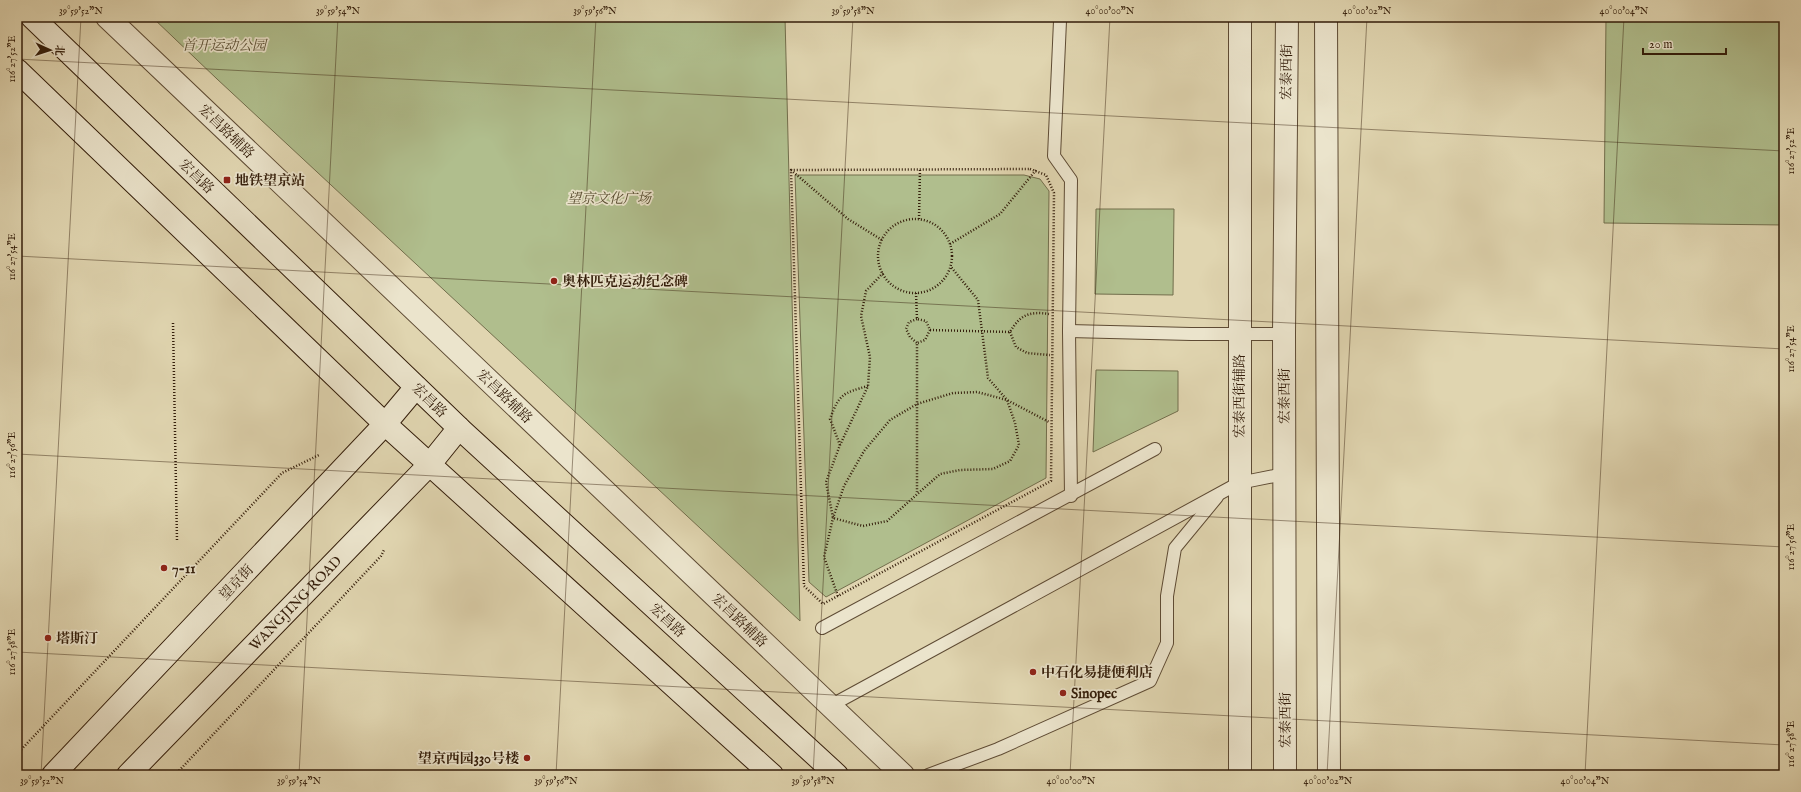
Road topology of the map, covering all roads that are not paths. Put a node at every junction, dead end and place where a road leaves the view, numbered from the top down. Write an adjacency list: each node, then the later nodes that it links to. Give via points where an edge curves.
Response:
1 (32, 17): 11 (street, 宏昌路)
2 (107, 17): 21 (street, 宏昌路辅路)
3 (1240, 17): 9 (street, 宏泰西街辅路)
4 (1287, 17): 10 (street, 宏泰西街)
5 (1326, 17): 30 (street)
6 (1060, 21): 8 (lane, via 1054,156 1071,180)
7 (17, 70): 12 (street)
8 (1069, 331): 9 (lane); 19 (lane)
9 (1239, 334): 10 (lane); 17 (street, 宏泰西街辅路)
10 (1284, 334): 16 (street, 宏泰西街)
11 (416, 387): 12 (street, 望京街); 13 (street, 宏昌路)
12 (385, 424): 15 (street); 22 (street, 望京街)
13 (459, 428): 15 (street, WANGJING ROAD); 25 (street, 宏昌路)
14 (1155, 449): 19 (lane)
15 (430, 464): 23 (street, WANGJING ROAD); 24 (street)
16 (1284, 474): 17 (lane); 29 (street, 宏泰西街)
17 (1239, 482): 18 (lane); 28 (street, 宏泰西街辅路)
18 (1220, 492): 21 (lane); 27 (lane, via 1175,548 1167,596 1168,642 1150,681 998,749)
19 (1071, 496): 20 (lane)
20 (822, 628)
21 (830, 706): 26 (street, 宏昌路辅路)
22 (53, 775)
23 (128, 775)
24 (772, 775)
25 (837, 775)
26 (903, 775)
27 (928, 775)
28 (1240, 775)
29 (1285, 775)
30 (1329, 775)

